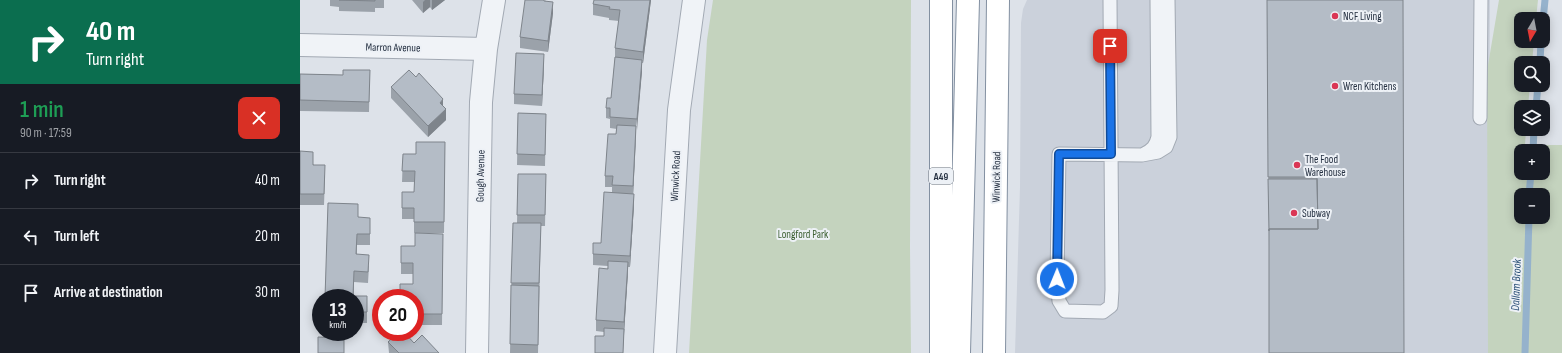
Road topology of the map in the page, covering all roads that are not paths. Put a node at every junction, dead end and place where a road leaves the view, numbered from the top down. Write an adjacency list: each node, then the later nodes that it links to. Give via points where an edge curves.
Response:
1 (494, 0): 11 (street, Gough Avenue)
2 (694, 0): 16 (street, Winwick Road, via 679,110)
3 (941, 0): 17 (highway, A49)
4 (968, 0): 18 (highway)
5 (1110, 0): 13 (lane)
6 (1157, 0): 14 (lane, via 1158,137 1150,151)
7 (1168, 0): 14 (lane, via 1170,137 1166,147 1158,152)
8 (1481, 0): 12 (lane)
9 (1000, 4): 19 (highway, Winwick Road)
10 (300, 45): 11 (street, Marron Avenue)
11 (486, 49): 15 (street, Gough Avenue, via 481,102)
12 (1480, 118)
13 (1111, 154): 13 (lane, via 1059,154 1057,279 1059,301 1065,311 1103,312 1111,306); 14 (lane)
14 (1142, 155)
15 (477, 353)
16 (665, 353)
17 (942, 353)
18 (959, 353)
19 (994, 353)

